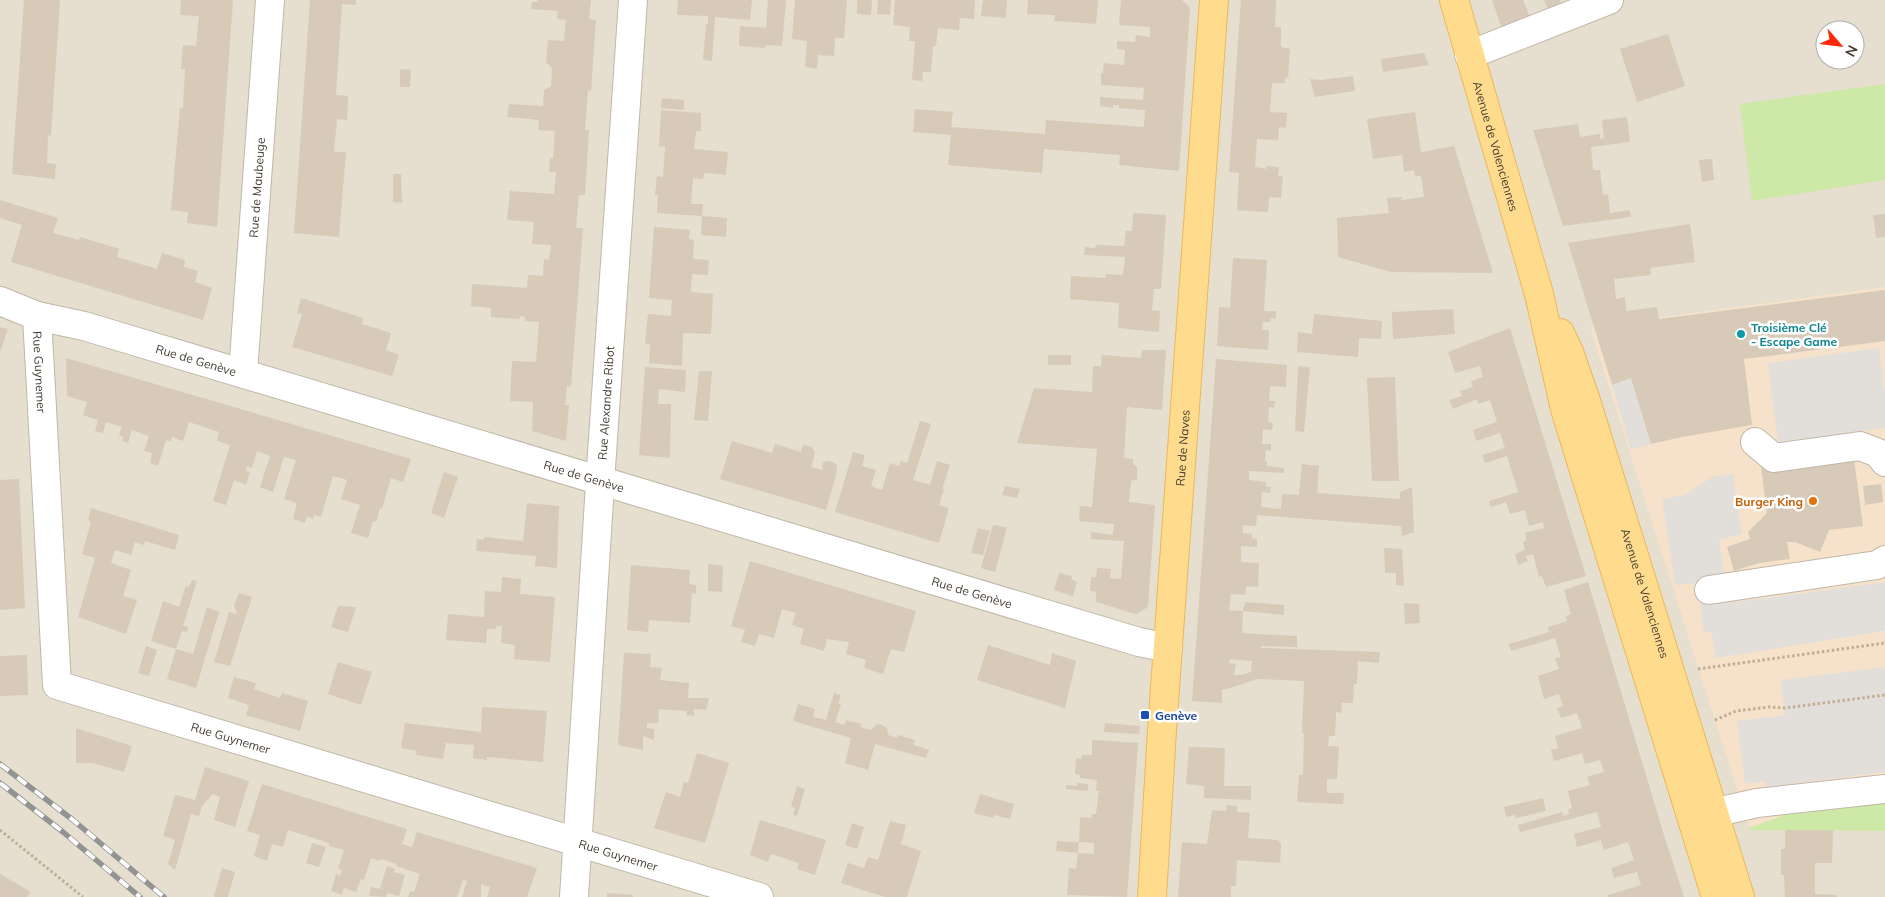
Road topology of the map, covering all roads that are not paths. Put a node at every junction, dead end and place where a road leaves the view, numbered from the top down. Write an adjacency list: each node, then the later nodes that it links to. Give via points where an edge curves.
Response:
1 (270, 0): 9 (street, Rue de Maubeuge)
2 (633, 0): 12 (street, Rue Alexandre Ribot)
3 (1214, 0): 15 (main road, Rue de Naves)
4 (1454, 0): 6 (main road, Avenue de Valenciennes)
5 (1608, 0): 6 (street)
6 (1469, 55): 17 (main road, Avenue de Valenciennes, via 1540,294 1565,408)
7 (0, 301): 8 (street, Rue de Genève)
8 (37, 316): 9 (street, Rue de Genève, via 84,326); 18 (street, Rue Guynemer, via 57,685)
9 (243, 373): 12 (street, Rue de Genève)
10 (1755, 442): 11 (street, via 1774,458 1860,446 1878,453)
11 (1885, 462)
12 (600, 480): 15 (street, Rue de Genève); 18 (street, Rue Alexandre Ribot)
13 (1885, 560): 14 (street, via 1877,565)
14 (1709, 590)
15 (1168, 648): 21 (main road, Rue de Naves)
16 (1885, 789): 17 (street, via 1757,803)
17 (1704, 818): 22 (main road, Avenue de Valenciennes); 23 (main road, Avenue de Valenciennes)
18 (577, 843): 19 (street, Rue Alexandre Ribot); 20 (street, Rue Guynemer)
19 (574, 897)
20 (759, 897)
21 (1152, 897)
22 (1716, 897)
23 (1740, 897)

